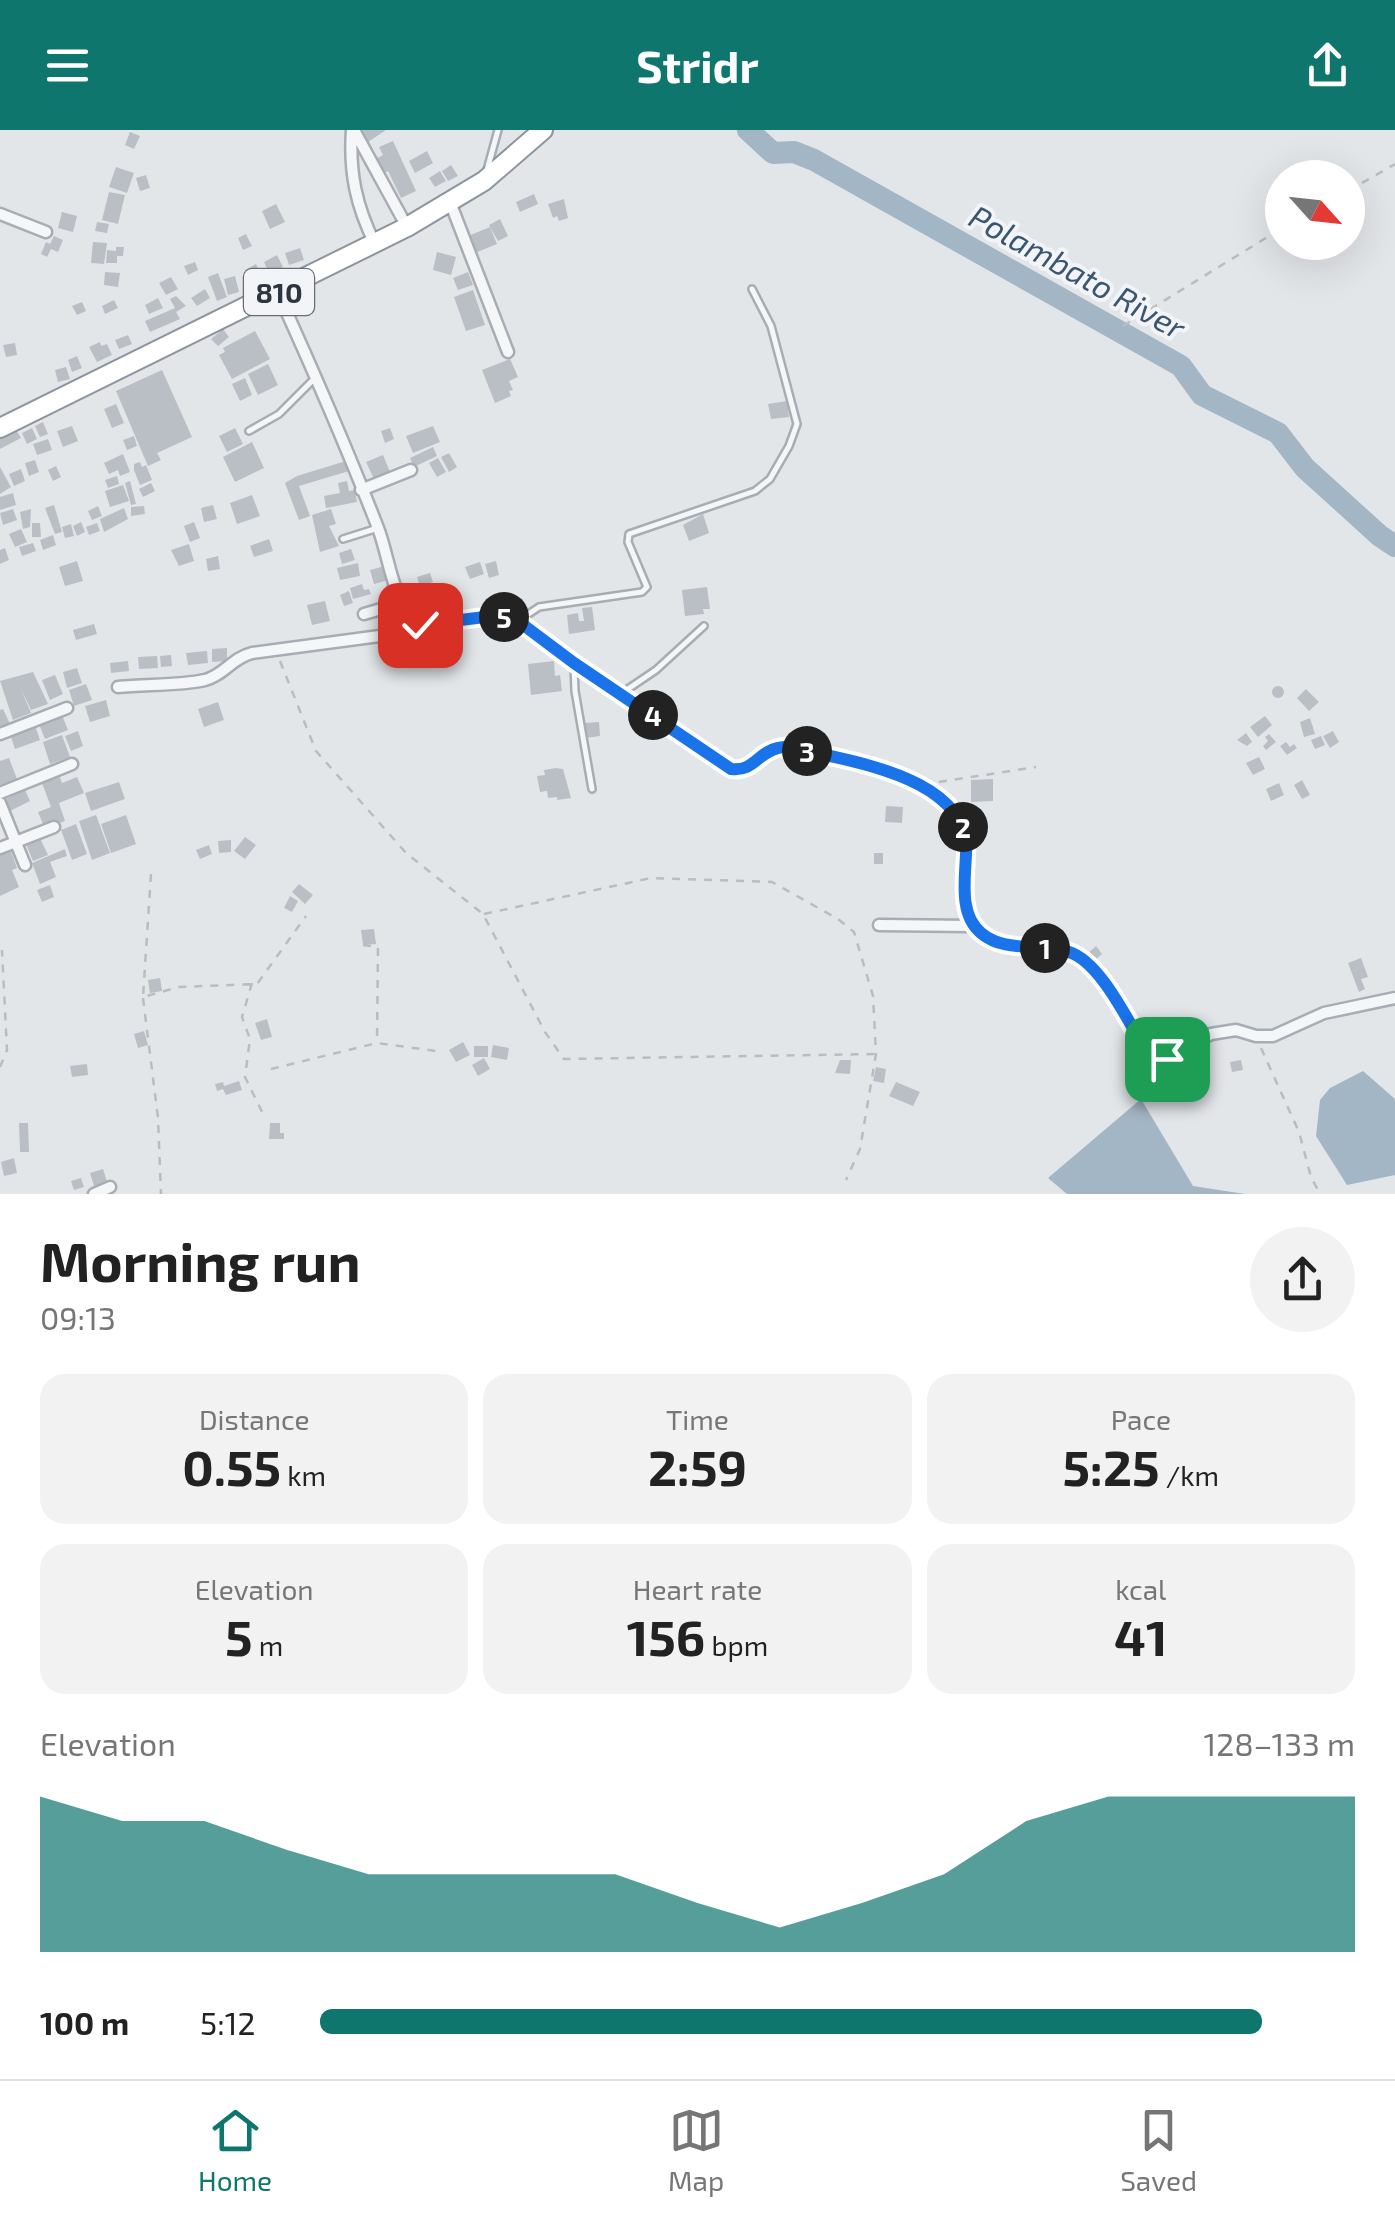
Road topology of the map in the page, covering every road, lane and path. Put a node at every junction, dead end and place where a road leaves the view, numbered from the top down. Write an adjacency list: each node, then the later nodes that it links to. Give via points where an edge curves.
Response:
1 (353, 130): 9 (street); 12 (street, via 354,191)
2 (498, 130): 5 (lane)
3 (543, 130): 5 (highway, 810)
4 (1395, 164): 6 (path)
5 (484, 180): 7 (highway, 810)
6 (1365, 181)
7 (450, 202): 9 (highway, 810); 16 (street)
8 (0, 214): 10 (street)
9 (407, 226): 12 (highway, 810)
10 (46, 232)
11 (1265, 238): 15 (path)
12 (375, 244): 14 (highway, 810)
13 (752, 289): 26 (lane, via 772,326 797,424 770,479 755,491 630,534 647,586 642,592 539,607)
14 (278, 293): 17 (street); 18 (highway, 810)
15 (1122, 326)
16 (508, 352)
17 (316, 377): 19 (lane, via 279,414); 21 (street)
18 (0, 428)
19 (249, 432)
20 (411, 470): 21 (street)
21 (361, 490): 22 (street)
22 (378, 528): 23 (lane); 24 (street)
23 (343, 539)
24 (402, 604): 25 (street); 27 (street)
25 (364, 614)
26 (518, 621): 27 (street, via 493,616); 30 (street)
27 (420, 625): 29 (street)
28 (704, 626): 32 (lane)
29 (275, 650): 31 (street, via 238,656 204,680); 46 (path, via 316,751 406,853)
30 (574, 663): 32 (street); 38 (lane)
31 (118, 688)
32 (622, 693): 37 (street, via 731,769 750,768 786,748 869,765)
33 (67, 708): 34 (street)
34 (0, 734)
35 (72, 764): 39 (street)
36 (1036, 767): 37 (path)
37 (919, 784): 49 (street, via 963,827 966,908)
38 (592, 789)
39 (0, 793)
40 (0, 802): 42 (street)
41 (54, 826): 42 (street)
42 (16, 842): 43 (street); 44 (street)
43 (0, 848)
44 (25, 865)
45 (151, 874): 53 (path)
46 (483, 914): 58 (path, via 564,1059); 58 (path, via 651,878 772,882 854,932 873,996)
47 (306, 916): 52 (path, via 257,984)
48 (879, 926): 49 (street)
49 (973, 926): 55 (street, via 997,944 1079,956 1096,971 1155,1062 1211,1034 1244,1030)
50 (363, 945): 56 (path, via 378,947)
51 (2, 950): 59 (path, via 6,1050)
52 (252, 982): 53 (path, via 180,986); 61 (path, via 242,1017 250,1039 245,1077)
53 (143, 997): 65 (path)
54 (1395, 998): 55 (street, via 1324,1012 1273,1036)
55 (1256, 1036): 66 (path)
56 (377, 1043): 57 (path); 60 (path)
57 (436, 1050)
58 (876, 1054): 62 (path, via 860,1149)
59 (0, 1067)
60 (271, 1070)
61 (265, 1118)
62 (846, 1180)
63 (110, 1187): 64 (street)
64 (94, 1194)
65 (160, 1194)
66 (1320, 1194)

